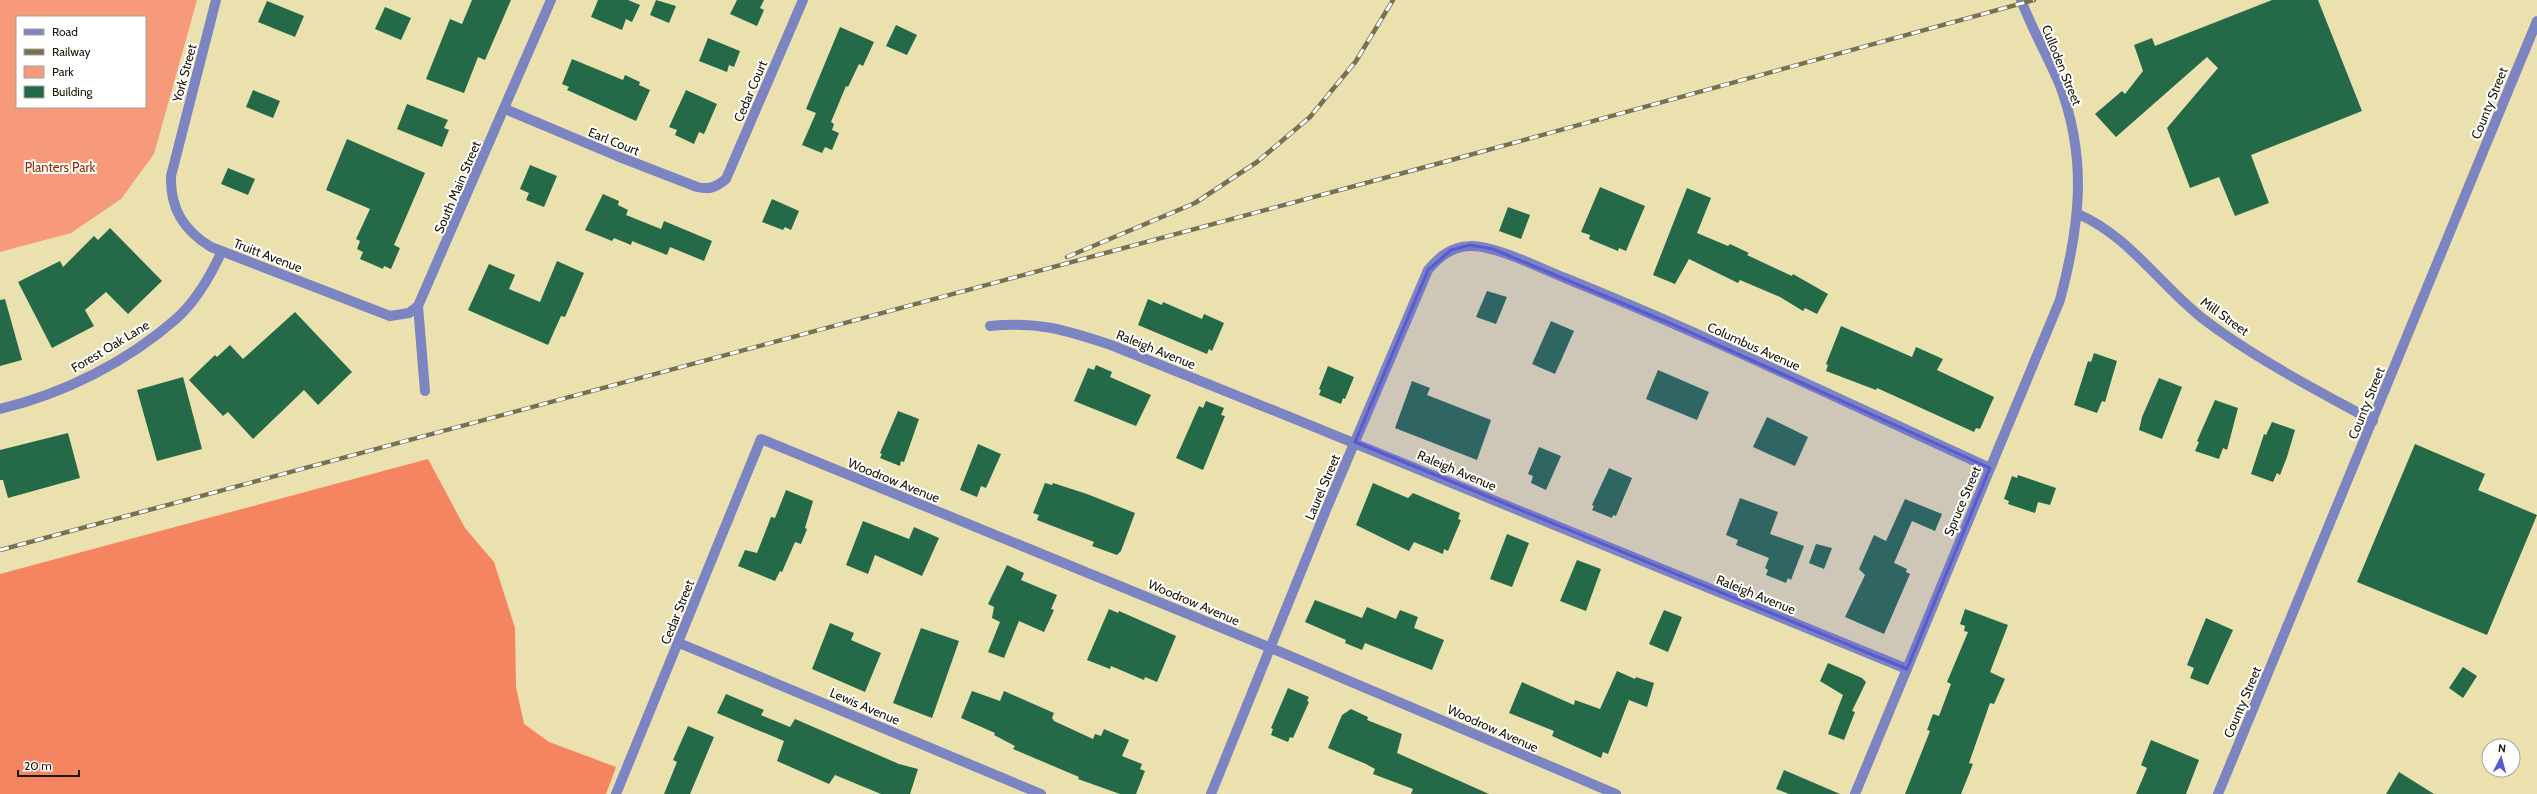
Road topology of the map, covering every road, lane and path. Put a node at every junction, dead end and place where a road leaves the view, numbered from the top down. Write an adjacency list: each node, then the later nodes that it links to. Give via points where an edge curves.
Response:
1 (216, 0): 7 (street, York Street)
2 (551, 0): 6 (street, South Main Street)
3 (803, 0): 8 (street, Cedar Court, via 726,179)
4 (2021, 0): 9 (street, Culloden Street, via 2066,104 2075,140 2079,177)
5 (2537, 21): 16 (street, County Street)
6 (505, 109): 8 (street, Earl Court, via 697,187); 12 (street, South Main Street)
7 (176, 153): 10 (street, Truitt Avenue, via 170,176 170,194 175,211 192,233 211,247)
8 (714, 187)
9 (2078, 214): 16 (street, Mill Street, via 2117,236 2201,317 2307,384); 19 (street, Spruce Street, via 2072,257 2060,300)
10 (222, 251): 12 (street, Truitt Avenue, via 390,316 409,313); 15 (street, Forest Oak Lane, via 198,292 176,318 139,347 65,387)
11 (1504, 254): 18 (street, Laurel Street, via 1493,249 1470,246 1451,250 1438,258 1428,270); 19 (street, Columbus Avenue, via 1672,324)
12 (418, 306): 14 (street, South Main Street)
13 (990, 326): 18 (street, Raleigh Avenue, via 1037,324 1064,329 1111,345)
14 (425, 391)
15 (0, 409)
16 (2373, 421): 28 (street, County Street)
17 (761, 439): 20 (street, Cedar Street); 21 (street, Woodrow Avenue)
18 (1355, 442): 21 (street, Laurel Street); 22 (street, Raleigh Avenue)
19 (1990, 468): 22 (street, Spruce Street)
20 (679, 643): 23 (street, Cedar Street); 24 (street, Lewis Avenue)
21 (1271, 648): 25 (street, Laurel Street); 26 (street, Woodrow Avenue)
22 (1907, 669): 27 (street, Spruce Street)
23 (616, 794)
24 (1041, 794)
25 (1211, 794)
26 (1616, 794)
27 (1855, 794)
28 (2218, 794)

